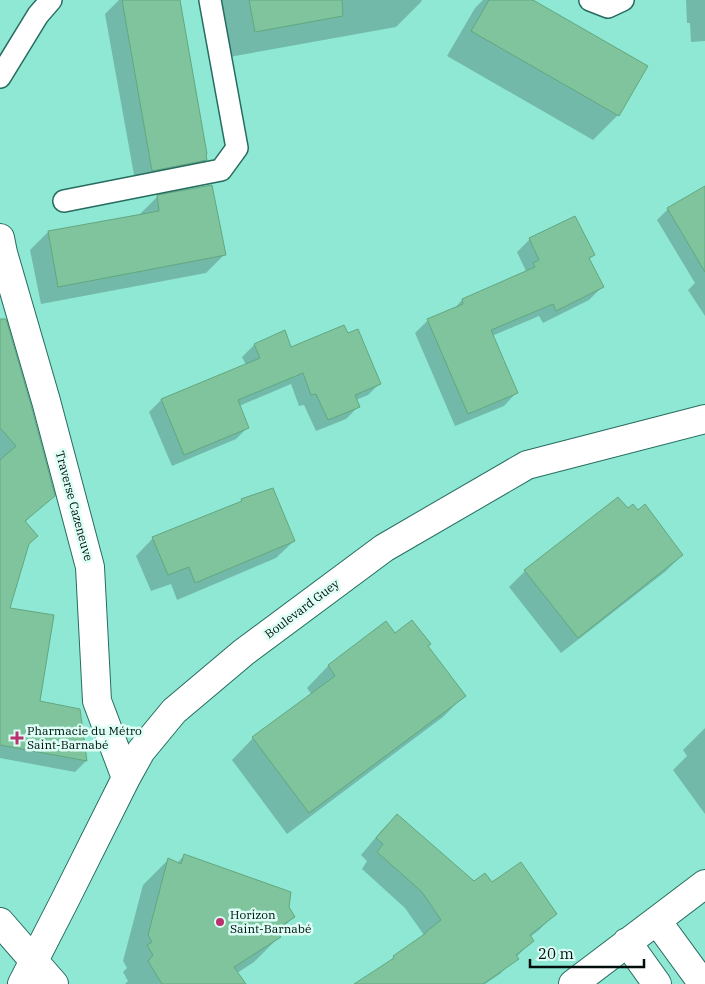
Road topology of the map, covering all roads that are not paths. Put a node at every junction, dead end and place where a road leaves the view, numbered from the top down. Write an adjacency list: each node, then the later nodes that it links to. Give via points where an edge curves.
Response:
1 (51, 0): 5 (lane, via 38,15)
2 (210, 0): 6 (lane, via 237,148 232,156 221,170)
3 (590, 0): 4 (lane, via 608,7)
4 (623, 0)
5 (0, 77)
6 (64, 201)
7 (0, 238): 9 (street, Traverse Cazeneuve, via 90,567 97,700)
8 (705, 419): 9 (street, Boulevard Guey, via 527,465 384,548 244,652 174,711 141,751)
9 (126, 778): 14 (street, Boulevard Guey)
10 (705, 884): 11 (street)
11 (657, 921): 13 (street); 18 (street)
12 (0, 922): 14 (street)
13 (627, 942): 16 (street); 17 (street)
14 (28, 973): 15 (street)
15 (54, 984)
16 (573, 984)
17 (657, 984)
18 (703, 984)

